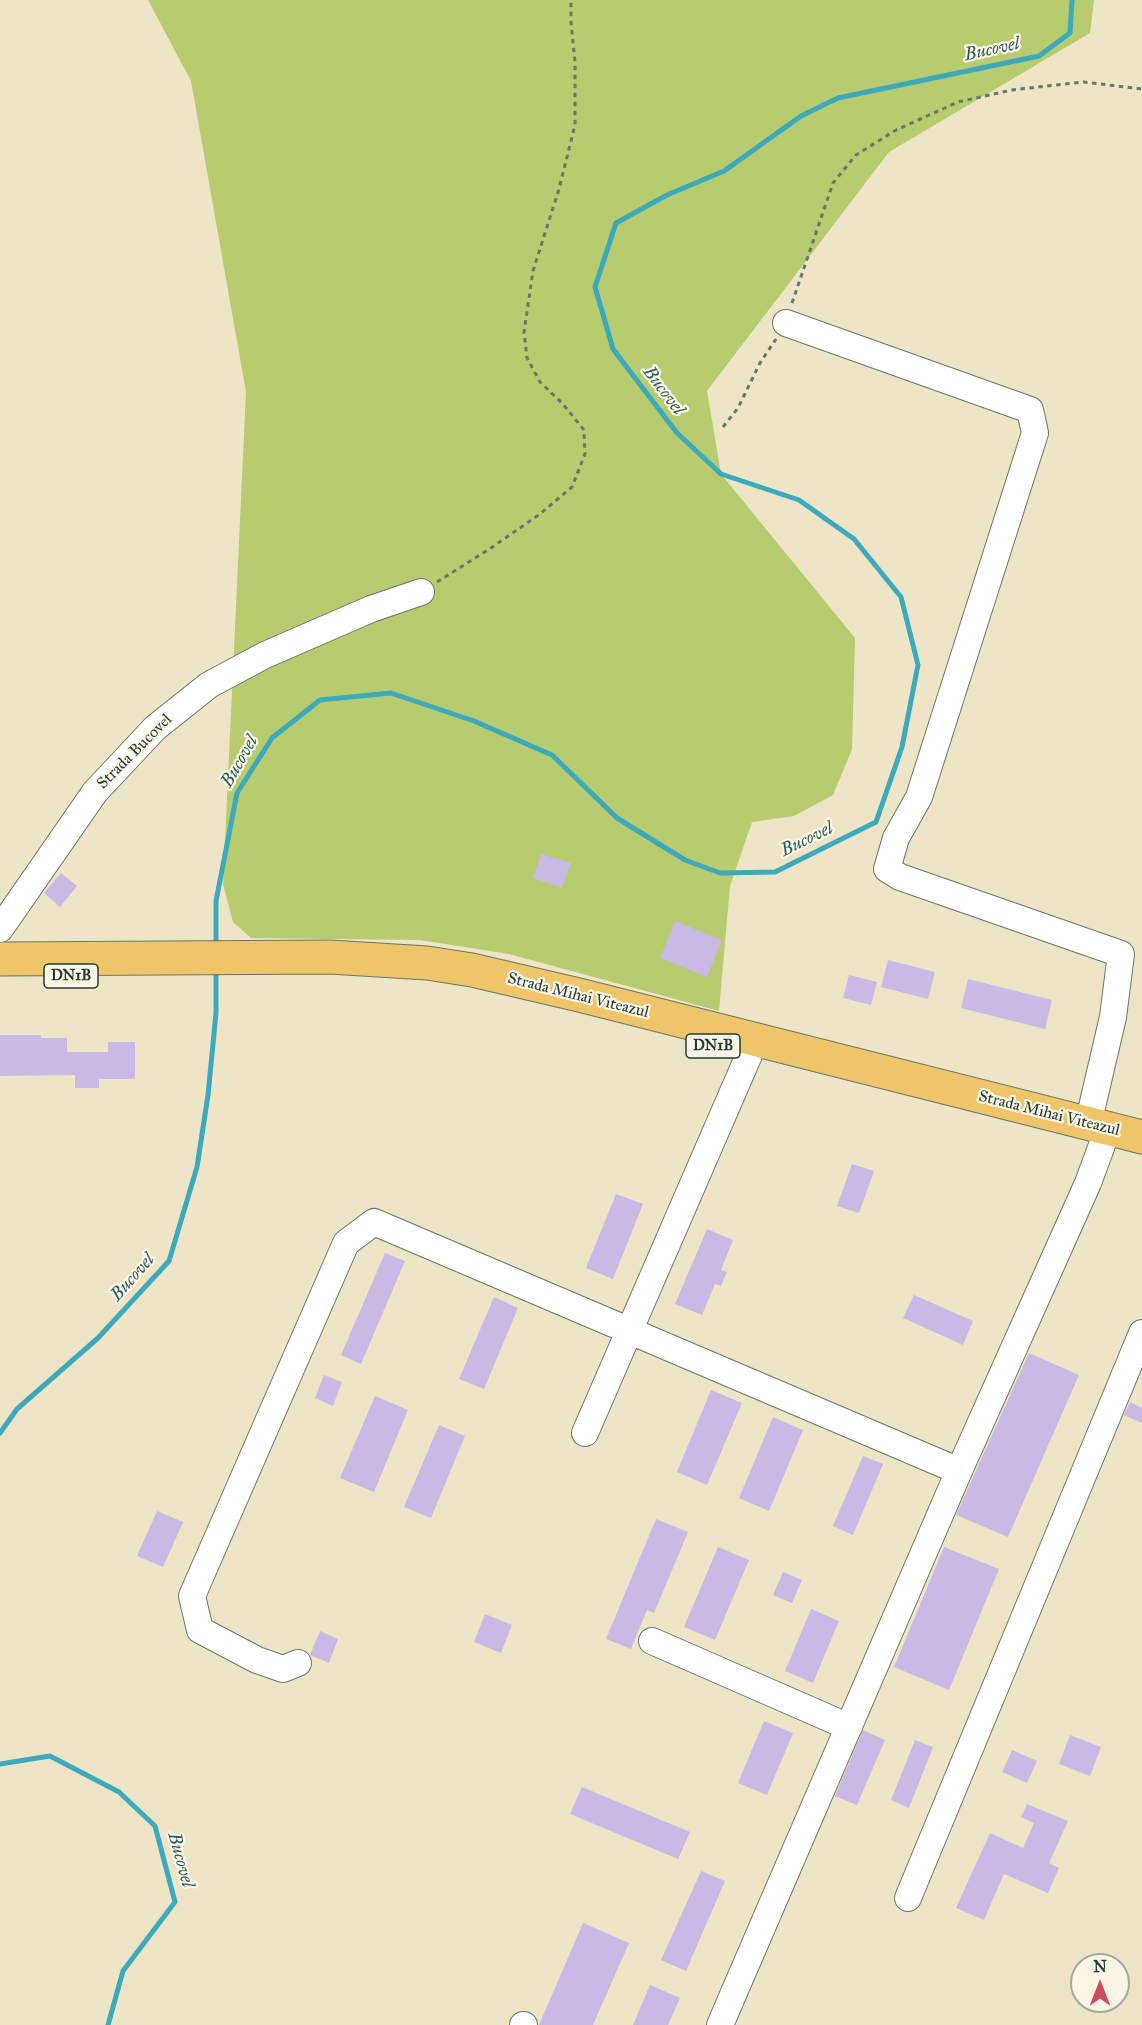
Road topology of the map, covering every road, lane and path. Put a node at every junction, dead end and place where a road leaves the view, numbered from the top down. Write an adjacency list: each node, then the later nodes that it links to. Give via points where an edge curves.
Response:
1 (571, 0): 5 (path, via 575,125 533,271 524,332 527,358 540,382 584,430 585,454 572,487 540,514)
2 (1142, 88): 3 (path, via 1084,82 1012,90 958,102 896,130 856,155 833,183)
3 (786, 323): 4 (path); 12 (street, via 1030,410 1035,433 919,797 896,838 887,869 900,877 1121,954)
4 (723, 427)
5 (421, 592): 6 (street, Strada Bucovel, via 264,655 209,685 155,728 95,792)
6 (0, 929)
7 (0, 959): 8 (main road, Strada Mihai Viteazul / DN1B)
8 (141, 966): 9 (main road, Strada Mihai Viteazul / DN1B); 10 (main road, Strada Mihai Viteazul / DN1B)
9 (276, 966): 11 (main road, Strada Mihai Viteazul / DN1B, via 444,984); 12 (main road, Strada Mihai Viteazul / DN1B, via 386,959 472,970 579,995)
10 (0, 977)
11 (749, 1055): 12 (main road, Strada Mihai Viteazul / DN1B); 15 (street)
12 (1095, 1135): 13 (main road, Strada Mihai Viteazul / DN1B); 14 (main road, Strada Mihai Viteazul / DN1B); 18 (street, via 1083,1193)
13 (1142, 1137)
14 (1142, 1155)
15 (630, 1332): 17 (street); 18 (street); 20 (street, via 374,1222 346,1243 192,1596 200,1630 283,1669)
16 (1142, 1333): 22 (street)
17 (585, 1433)
18 (959, 1471): 21 (street)
19 (652, 1641): 21 (street)
20 (298, 1663)
21 (849, 1727): 23 (street)
22 (908, 1898)
23 (720, 2025)

